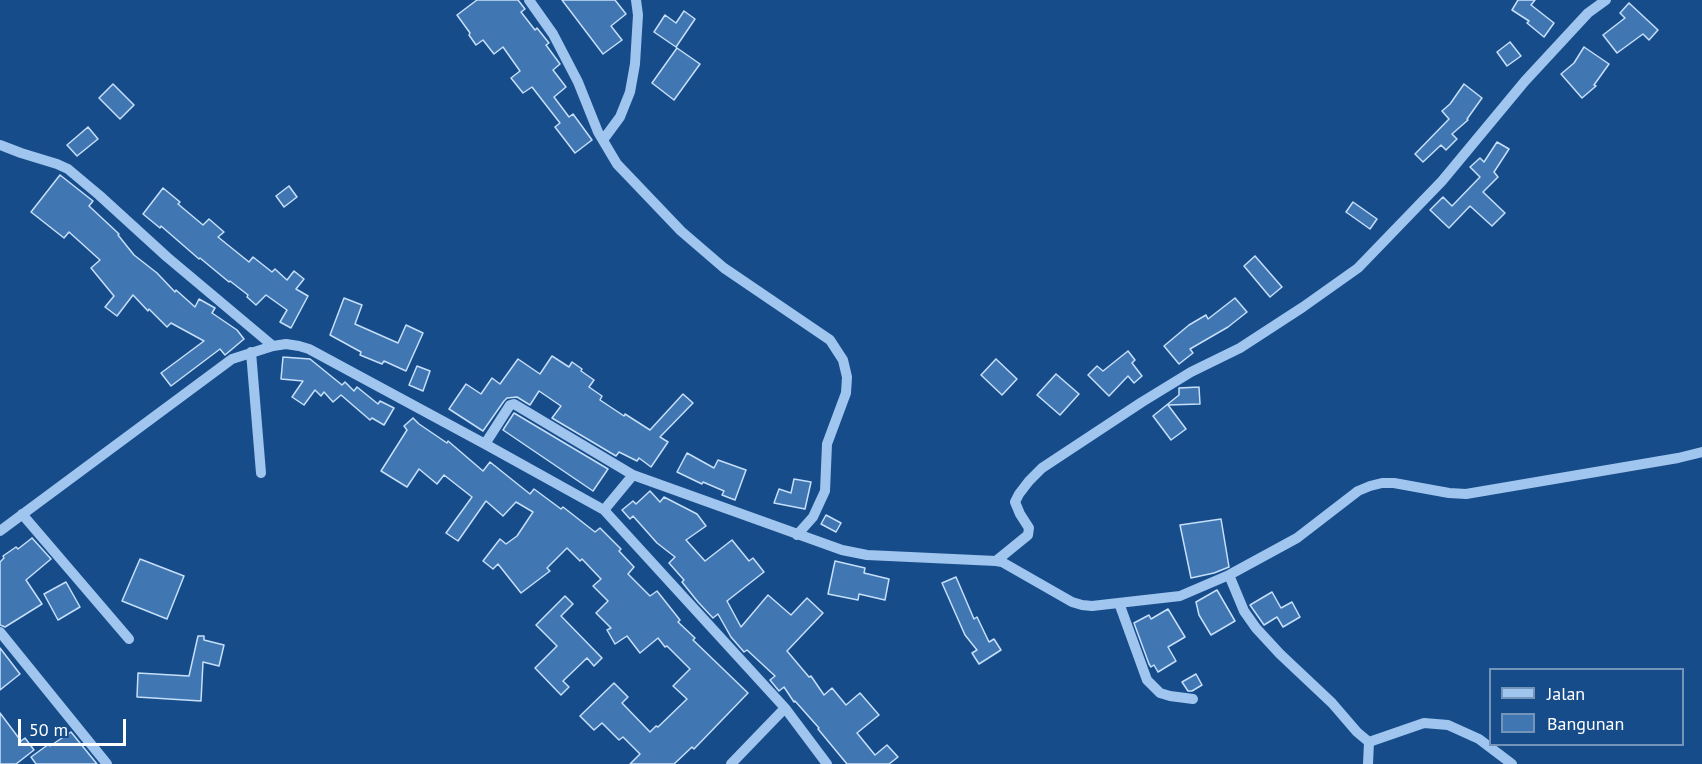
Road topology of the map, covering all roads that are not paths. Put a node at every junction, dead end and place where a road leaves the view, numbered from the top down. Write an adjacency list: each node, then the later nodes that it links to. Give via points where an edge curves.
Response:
1 (529, 0): 4 (street, via 553,34)
2 (636, 0): 4 (street, via 635,64 630,92 620,117)
3 (1606, 0): 16 (street, via 1554,49 1442,181 1358,268 1240,348 1191,372 1042,468 1015,502 1029,528 1028,535)
4 (603, 140): 15 (street, via 617,164 681,231 724,268 830,340 843,360 846,393 827,444 825,491 813,517)
5 (0, 145): 6 (street, via 68,169)
6 (273, 346): 7 (street); 8 (street, via 286,344 309,349)
7 (251, 352): 10 (street); 13 (street, via 232,359)
8 (485, 444): 11 (street, via 514,404); 12 (street)
9 (1702, 452): 17 (street, via 1466,494 1394,483 1370,486 1297,538)
10 (261, 473)
11 (633, 475): 12 (street); 15 (street)
12 (604, 510): 22 (street)
13 (22, 514): 14 (street); 20 (street)
14 (0, 531)
15 (797, 535): 16 (street, via 867,555)
16 (996, 561): 18 (street, via 1072,602 1092,606)
17 (1229, 575): 18 (street, via 1180,596); 23 (street, via 1256,628)
18 (1119, 603): 21 (street, via 1147,680 1160,693)
19 (0, 632): 25 (street)
20 (129, 639)
21 (1193, 699)
22 (785, 708): 24 (street); 26 (street)
23 (1369, 742): 27 (street); 28 (street, via 1424,723 1448,725 1479,739)
24 (733, 763)
25 (107, 764)
26 (827, 764)
27 (1368, 764)
28 (1512, 764)

